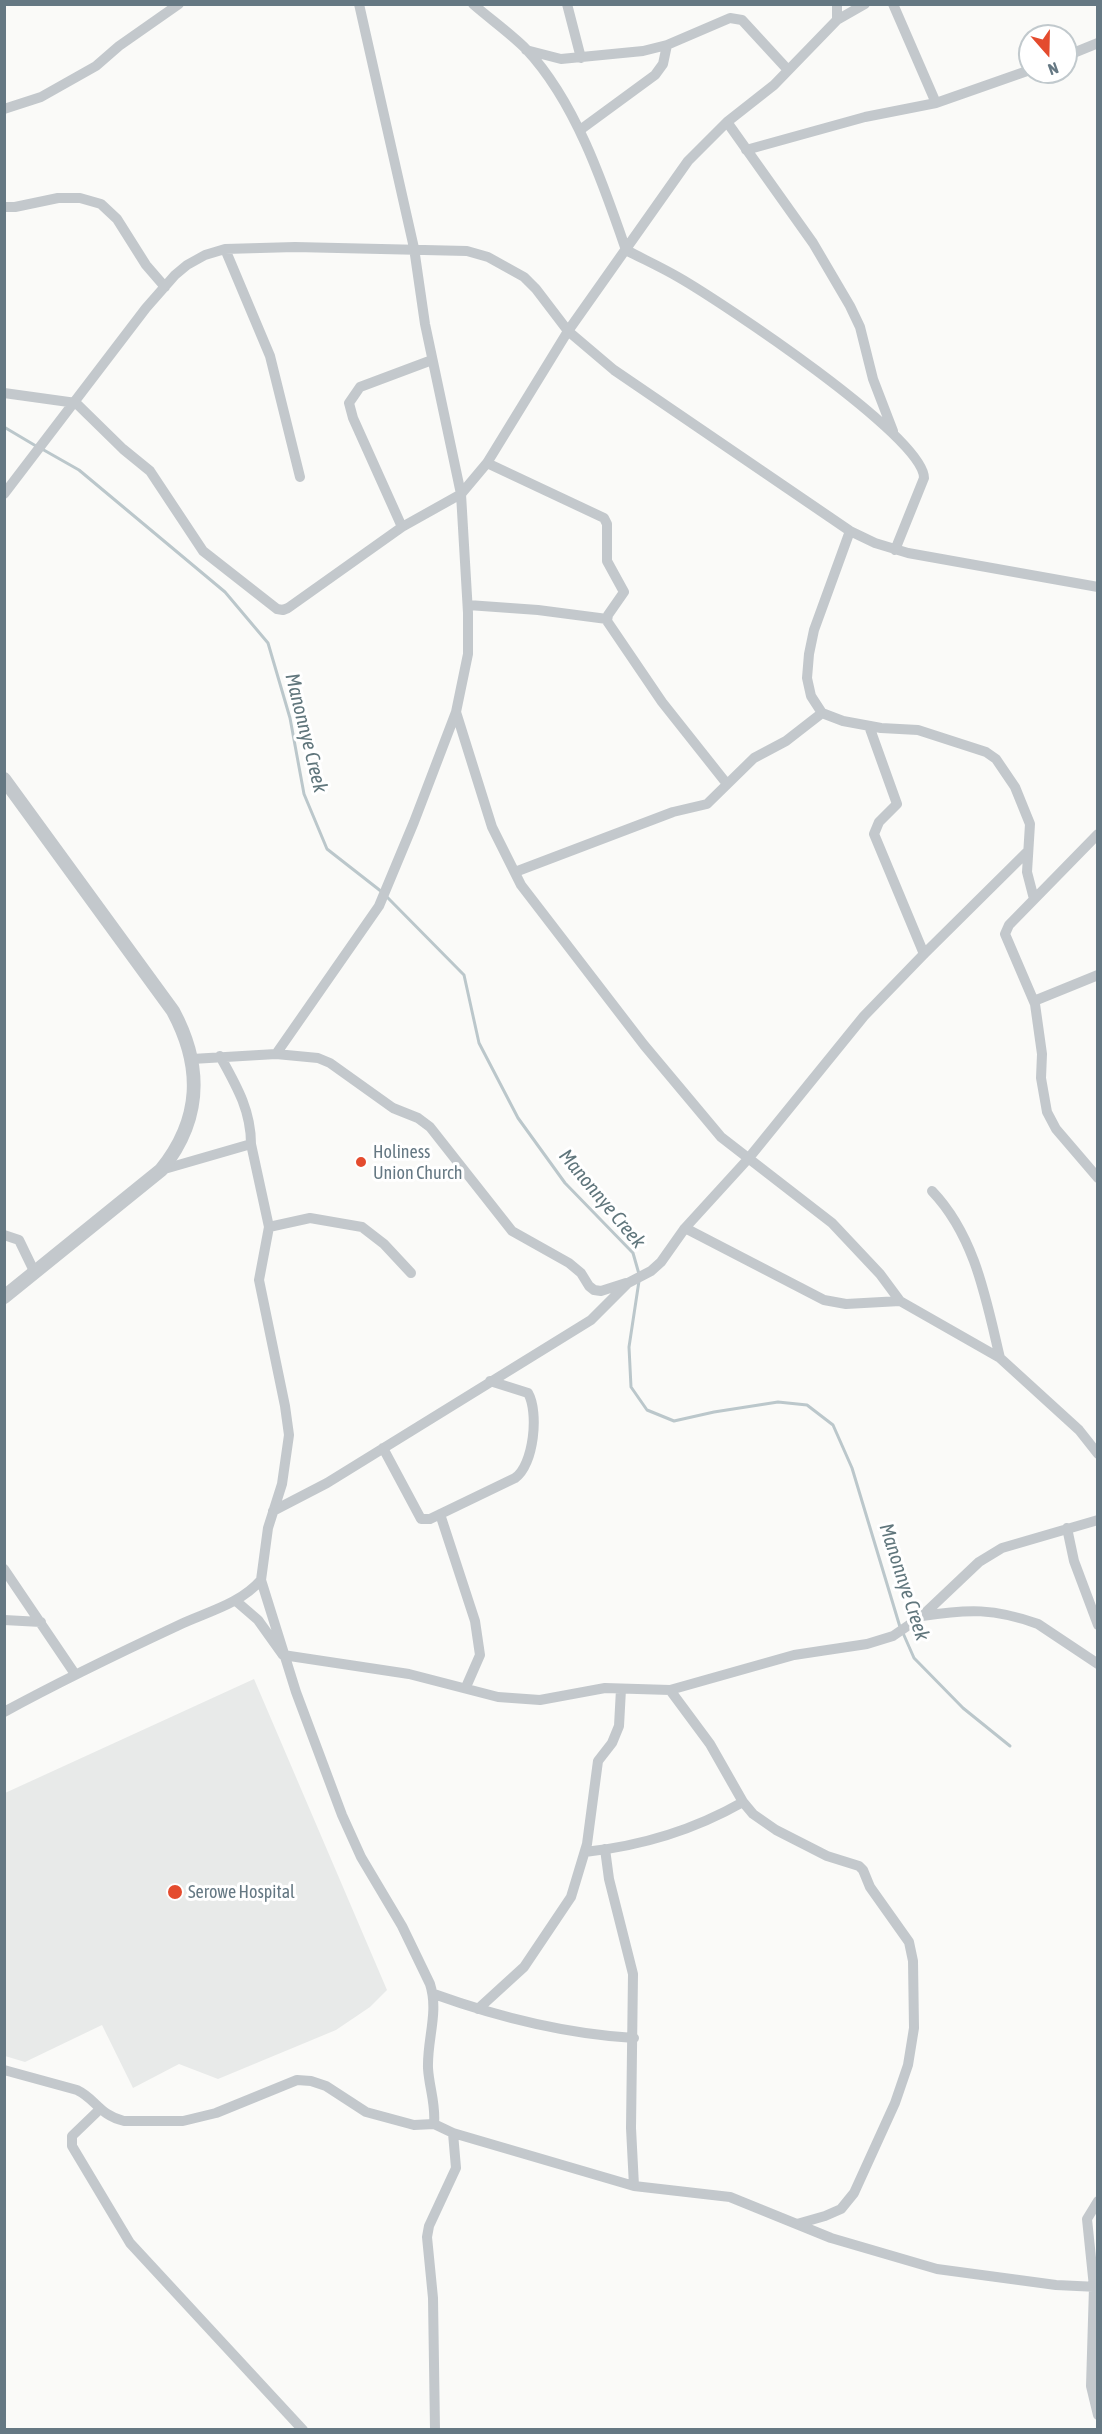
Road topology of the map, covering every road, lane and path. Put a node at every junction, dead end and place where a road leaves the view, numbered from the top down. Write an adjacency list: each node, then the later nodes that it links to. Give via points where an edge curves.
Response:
1 (179, 4): 17 (street, via 96,66 40,97)
2 (359, 4): 22 (street)
3 (473, 4): 11 (street)
4 (567, 4): 13 (street)
5 (837, 4): 8 (street)
6 (865, 4): 8 (street)
7 (893, 4): 16 (street)
8 (837, 20): 14 (street)
9 (1098, 43): 12 (street)
10 (667, 45): 13 (street); 14 (street, via 737,18); 19 (street, via 663,64 655,75)
11 (526, 50): 13 (street, via 561,59); 19 (street)
12 (1078, 51)
13 (581, 58)
14 (788, 70): 18 (street)
15 (1018, 74): 16 (street)
16 (936, 103): 20 (street, via 865,117)
17 (4, 109)
18 (727, 122): 20 (street); 24 (street, via 688,161)
19 (580, 130): 24 (street)
20 (747, 150): 30 (street, via 813,243 856,317)
21 (4, 207): 25 (street, via 58,198 80,198 101,204 117,219)
22 (414, 248): 23 (street); 26 (street, via 467,251 510,268 536,289); 27 (street)
23 (225, 249): 25 (street, via 187,265); 32 (street, via 270,357)
24 (626, 250): 26 (street); 30 (street, via 679,277 726,308 828,379)
25 (165, 287): 29 (street)
26 (567, 331): 31 (street); 36 (street, via 614,370)
27 (432, 360): 34 (street); 35 (street, via 360,387 349,403)
28 (4, 393): 29 (street)
29 (76, 403): 33 (street); 35 (street, via 150,471 203,551 277,609 288,608)
30 (894, 434): 37 (street, via 924,473)
31 (487, 463): 34 (street); 40 (street, via 604,518 607,561 624,592)
32 (300, 477)
33 (4, 494)
34 (461, 494): 35 (street); 39 (street)
35 (402, 527)
36 (850, 531): 37 (street); 42 (street, via 826,591 808,654 811,696)
37 (895, 550): 38 (street)
38 (1098, 587)
39 (468, 605): 40 (street); 41 (street, via 468,654)
40 (607, 619): 45 (street, via 662,702)
41 (456, 712): 48 (street, via 492,827); 53 (street, via 379,906)
42 (822, 714): 43 (street); 45 (street, via 786,741 754,758)
43 (869, 726): 47 (street, via 918,730 986,752 996,759 1028,816 1031,832); 50 (street, via 897,804 879,822 874,834)
44 (4, 779): 55 (street, via 173,1011)
45 (727, 784): 48 (street, via 707,804 673,812)
46 (1098, 834): 49 (street)
47 (1027, 852): 49 (street); 50 (street)
48 (515, 872): 57 (street, via 644,1045 721,1137)
49 (1034, 899): 52 (street, via 1005,934)
50 (924, 954): 57 (street, via 852,1030)
51 (1098, 975): 52 (street)
52 (1034, 1001): 59 (street, via 1047,1112 1056,1129)
53 (276, 1054): 54 (street); 66 (street, via 324,1060 393,1108 418,1118 430,1127 512,1231 569,1263 594,1290)
54 (220, 1056): 55 (street); 56 (street, via 244,1102)
55 (192, 1059): 58 (street, via 191,1112 179,1143)
56 (252, 1144): 58 (street); 61 (street)
57 (748, 1159): 62 (street); 68 (street, via 832,1223)
58 (161, 1170): 64 (street)
59 (1098, 1178)
60 (932, 1191): 69 (street, via 957,1225 974,1260)
61 (269, 1227): 65 (street, via 310,1218 362,1227); 73 (street, via 259,1280 289,1435 282,1484)
62 (685, 1228): 66 (street, via 661,1263); 68 (street, via 824,1300 846,1304)
63 (4, 1235): 64 (street, via 19,1240)
64 (35, 1273): 67 (street)
65 (411, 1273)
66 (628, 1282): 70 (street, via 591,1320)
67 (4, 1297)
68 (900, 1301): 69 (street)
69 (1000, 1358): 72 (street, via 1079,1430)
70 (490, 1381): 71 (street); 74 (street, via 528,1393 532,1400 533,1434 523,1470 515,1478)
71 (383, 1448): 73 (street); 74 (street, via 419,1518 426,1520)
72 (1098, 1454)
73 (273, 1511): 78 (street)
74 (440, 1514): 87 (street, via 475,1621 480,1655)
75 (1098, 1520): 76 (street)
76 (1067, 1528): 80 (street, via 1002,1548 979,1562); 83 (street, via 1074,1561)
77 (4, 1569): 82 (street)
78 (261, 1580): 79 (street); 84 (street)
79 (236, 1601): 84 (street, via 258,1620); 86 (street)
80 (922, 1616): 85 (street, via 987,1610 1028,1620); 89 (street, via 893,1636 867,1644 794,1655)
81 (4, 1620): 82 (street)
82 (41, 1622): 86 (street)
83 (1098, 1625)
84 (283, 1655): 87 (street); 94 (street, via 342,1815 376,1885 424,1967)
85 (1098, 1664)
86 (75, 1674): 90 (street)
87 (466, 1687): 88 (street, via 498,1697 540,1700 605,1688)
88 (621, 1689): 89 (street); 93 (street, via 619,1726 612,1743 597,1761)
89 (670, 1690): 91 (street, via 710,1744)
90 (4, 1712)
91 (743, 1802): 92 (street, via 693,1827); 103 (street, via 776,1830 864,1870 870,1887 903,1930 913,1961 914,2028 908,2065 868,2167 841,2209)
92 (605, 1849): 93 (street); 96 (street, via 633,1974)
93 (585, 1851): 95 (street, via 571,1897 524,1967)
94 (434, 1994): 95 (street); 99 (street, via 428,2068)
95 (478, 2009): 96 (street, via 516,2020)
96 (634, 2038): 101 (street)
97 (4, 2070): 98 (street, via 78,2090)
98 (99, 2110): 99 (street, via 124,2121 183,2121 216,2113 297,2080 326,2086 375,2115 414,2124); 106 (street, via 72,2136 72,2146 130,2243)
99 (434, 2124): 100 (street)
100 (453, 2133): 101 (street); 107 (street, via 456,2168 429,2226 428,2237)
101 (634, 2186): 103 (street, via 730,2197)
102 (1098, 2201): 104 (street, via 1087,2219)
103 (796, 2224): 104 (street, via 937,2270)
104 (1096, 2287): 105 (street, via 1091,2386)
105 (1098, 2415)
106 (303, 2430)
107 (435, 2430)

